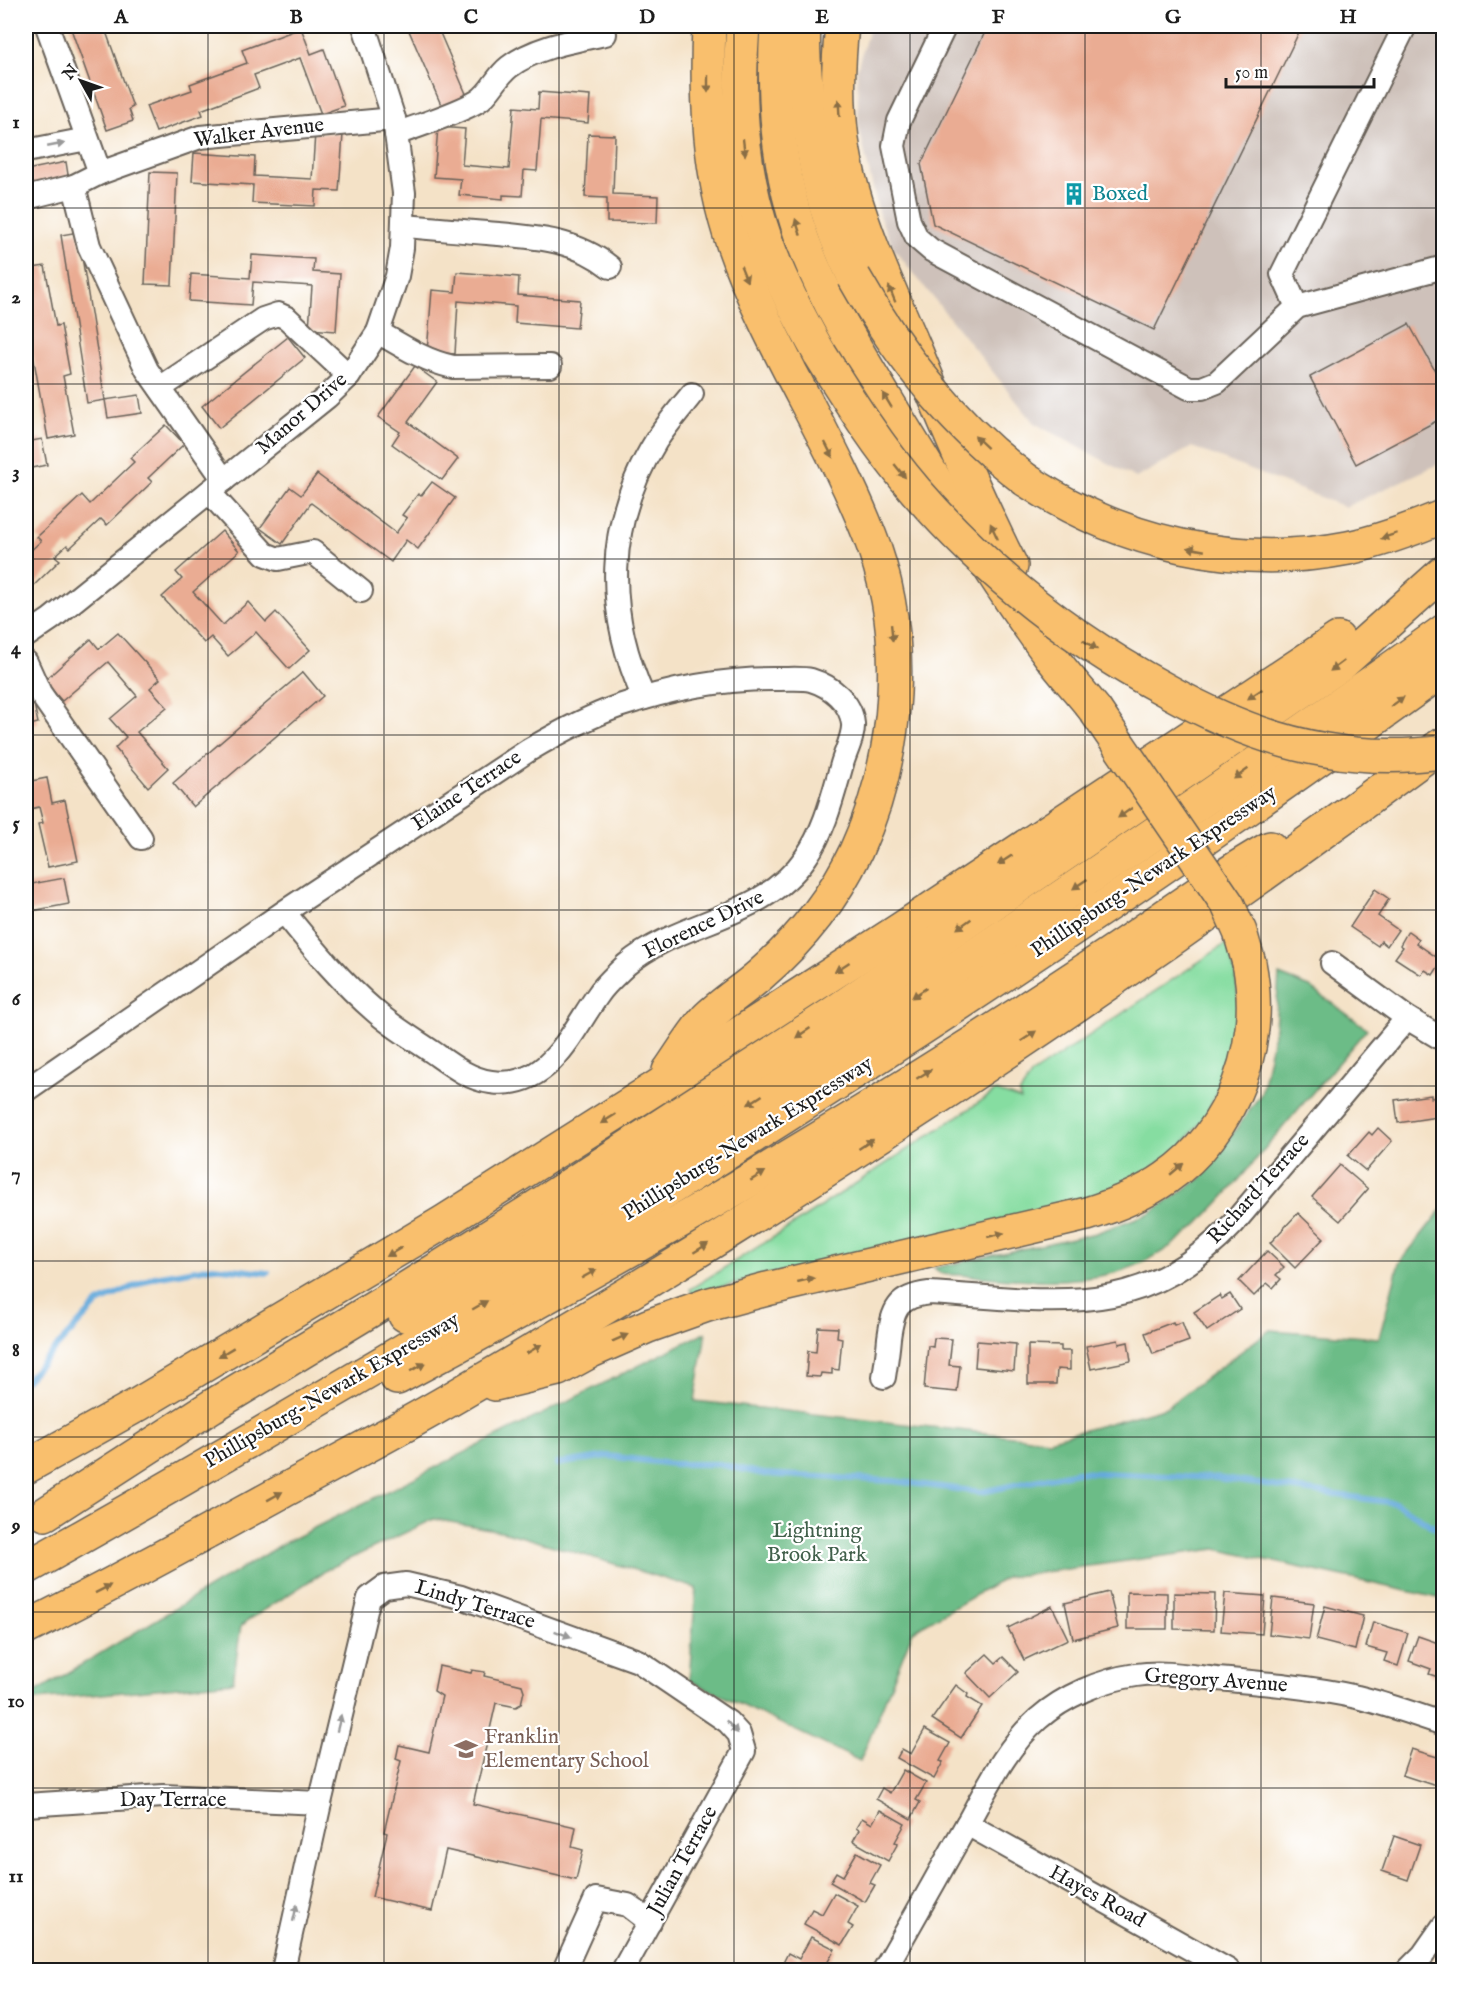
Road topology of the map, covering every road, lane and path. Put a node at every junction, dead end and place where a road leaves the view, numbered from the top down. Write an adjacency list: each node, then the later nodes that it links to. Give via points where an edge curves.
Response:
1 (47, 26): 14 (street)
2 (364, 26): 13 (street, Manor Drive)
3 (709, 26): 47 (highway, one-way to 47, via 711,129 732,241 773,340 870,537 889,606 894,676 888,744 856,852 817,914 764,972 707,1019)
4 (743, 26): 39 (highway, one-way to 39, bridge, via 740,111 746,160 756,213 773,260 819,354 856,412 884,452 950,527 1023,596 1066,629 1190,704 1278,739 1325,750 1367,755)
5 (777, 26): 37 (highway, one-way to 5, via 1050,655 973,542 849,337 814,269 793,211 779,141)
6 (804, 26): 12 (highway)
7 (815, 26): 12 (highway)
8 (842, 26): 37 (highway, one-way to 8, via 995,534 861,218 840,124)
9 (945, 26): 22 (street, via 895,135 909,221 921,243 1189,388 1217,382)
10 (1405, 26): 22 (street, via 1282,274)
11 (605, 34): 13 (street, Walker Avenue, via 564,43 524,58 500,74 475,103)
12 (807, 104): 29 (highway, one-way to 12, bridge, via 1350,547 1316,553 1242,555 1206,551 1135,534 1104,523 1026,480 980,442 938,397 888,334 854,277 819,188)
13 (395, 126): 16 (street, Walker Avenue, via 200,137); 19 (street, Manor Drive)
14 (87, 139): 15 (street, one-way to 14); 16 (street)
15 (26, 151)
16 (100, 173): 17 (street, Walker Avenue)
17 (74, 186): 18 (street, Walker Avenue); 26 (street, via 89,246 147,370)
18 (26, 198)
19 (404, 226): 20 (street, via 554,240 597,256); 23 (street, Manor Drive, via 397,276)
20 (610, 267)
21 (1443, 267): 22 (street)
22 (1297, 307)
23 (378, 332): 24 (street, via 418,356 453,367); 25 (street, Manor Drive)
24 (550, 366)
25 (349, 376): 26 (street, via 278,314 263,319); 28 (street, Manor Drive)
26 (160, 388): 28 (street)
27 (692, 394): 36 (street, via 643,465 618,541 619,622)
28 (216, 486): 31 (street, via 265,554 278,559 313,552); 33 (street, Manor Drive)
29 (1443, 516)
30 (1443, 570): 47 (highway, one-way to 47); 52 (highway, one-way to 52, via 1340,665 846,1005 527,1213)
31 (361, 591)
32 (1443, 631): 52 (highway, Phillipsburg-Newark Expressway, one-way to 52, via 952,971 619,1187 302,1374)
33 (26, 636)
34 (26, 662): 42 (street, via 40,693)
35 (1443, 669): 53 (highway, Phillipsburg-Newark Expressway, one-way to 35, via 510,1287 695,1174 1103,908)
36 (644, 698): 41 (street, Elaine Terrace, via 711,683 760,679 808,679 832,689 847,706 853,726); 43 (street, Elaine Terrace, via 572,726 529,750)
37 (1095, 710): 50 (highway, one-way to 37, bridge, via 558,1369 648,1326 717,1303 1087,1214 1139,1194 1194,1154 1233,1097 1245,1065 1253,1031 1250,963 1228,905)
38 (1443, 743): 40 (highway)
39 (1443, 752)
40 (1402, 773): 50 (highway, one-way to 40, via 930,1102 1211,913); 53 (highway, one-way to 40, via 258,1454 620,1257 942,1063 1231,870)
41 (826, 818): 43 (street, Florence Drive, via 807,856 786,882 761,899 655,946 628,964 600,992 559,1054 536,1074 507,1083 476,1079 457,1069 376,1013 315,951)
42 (141, 838)
43 (284, 912): 48 (street, Elaine Terrace)
44 (1332, 963): 45 (street)
45 (1407, 1018): 46 (street); 49 (street, Richard Terrace, via 1233,1224 1192,1261 1147,1286 1094,1299 1061,1301 929,1293 910,1297 892,1315)
46 (1443, 1040)
47 (657, 1087): 51 (highway, one-way to 51, via 444,1222)
48 (26, 1090)
49 (884, 1377)
50 (466, 1390): 54 (highway, one-way to 50)
51 (37, 1461)
52 (35, 1519)
53 (37, 1562)
54 (38, 1622)
55 (1443, 1725): 59 (street, Gregory Avenue, via 1357,1697 1287,1685 1174,1674 1119,1678 1084,1690 1037,1720 1012,1748)
56 (744, 1750): 57 (street, Lindy Terrace, one-way to 56, via 369,1598 384,1587 406,1584 461,1597 638,1662 728,1722 739,1734); 60 (street, Julian Terrace)
57 (320, 1803): 58 (street, Day Terrace, via 163,1796); 62 (street, Lindy Terrace, one-way to 57)
58 (26, 1804)
59 (967, 1824): 65 (street, Gregory Avenue); 66 (street, Hayes Road)
60 (650, 1922): 63 (street, via 628,1905 596,1899); 64 (street, Julian Terrace)
61 (1443, 1925): 67 (street)
62 (283, 1971)
63 (564, 1971)
64 (623, 1971)
65 (884, 1971)
66 (1228, 1971)
67 (1408, 1971)

